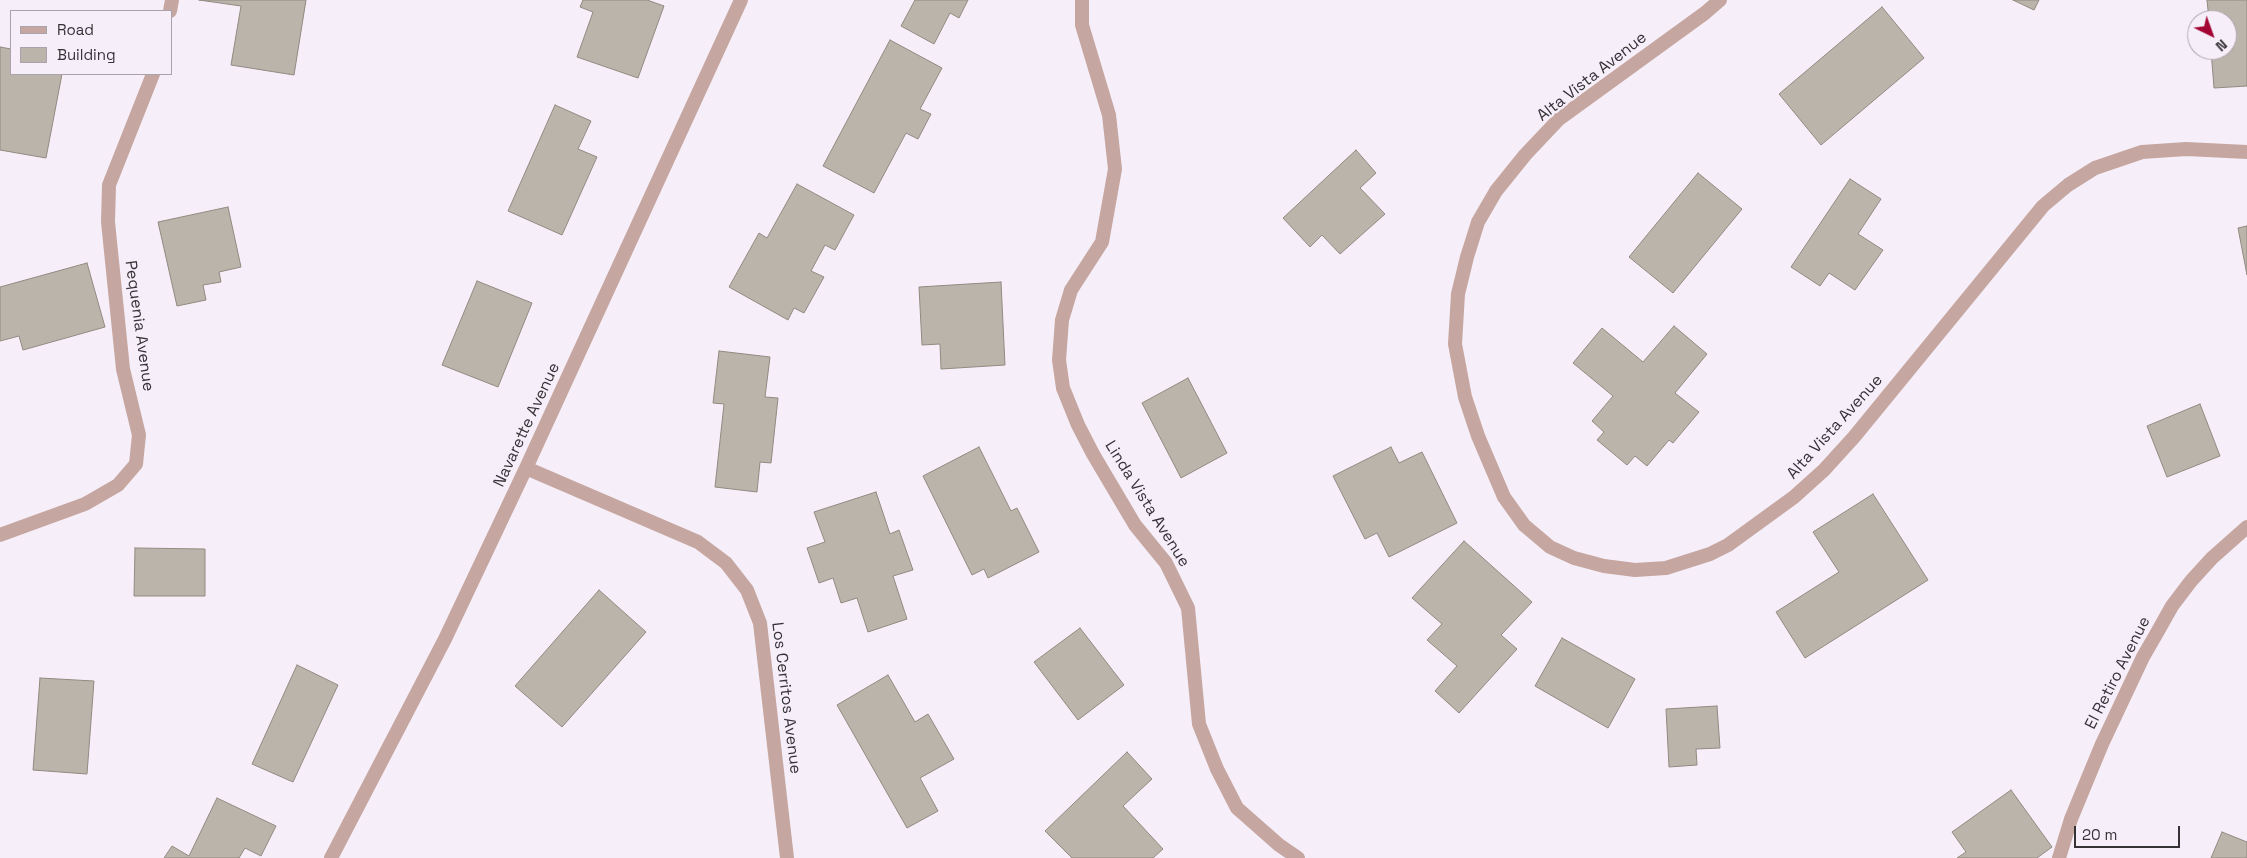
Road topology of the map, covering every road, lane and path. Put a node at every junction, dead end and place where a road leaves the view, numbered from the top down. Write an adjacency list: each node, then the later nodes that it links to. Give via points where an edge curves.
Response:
1 (741, 0): 6 (street, Navarette Avenue)
2 (1082, 0): 11 (street, Linda Vista Avenue, via 1082,25 1109,115 1115,169 1102,242 1071,290 1062,320 1059,360 1063,388 1093,454 1135,525 1166,563 1188,608 1199,724 1217,769 1237,808)
3 (1720, 0): 5 (street, Alta Vista Avenue, via 1560,119 1496,191 1478,222 1466,257 1458,294 1455,344 1464,398 1504,496 1524,525 1550,547 1574,558 1627,569 1666,568 1728,545 1762,522 1824,470 2043,206 2068,184 2095,168 2142,152 2186,149)
4 (153, 75): 8 (street, Pequenia Avenue, via 109,185 108,222 123,369 139,435 136,464 118,485 85,504)
5 (2247, 152)
6 (526, 468): 9 (street, Navarette Avenue, via 445,639); 10 (street, Los Cerritos Avenue, via 698,542 726,563 747,590 760,623)
7 (2247, 527): 12 (street, El Retiro Avenue, via 2191,581 2172,606 2143,657 2102,744 2071,819)
8 (0, 535)
9 (331, 858)
10 (787, 858)
11 (1298, 858)
12 (2059, 858)

